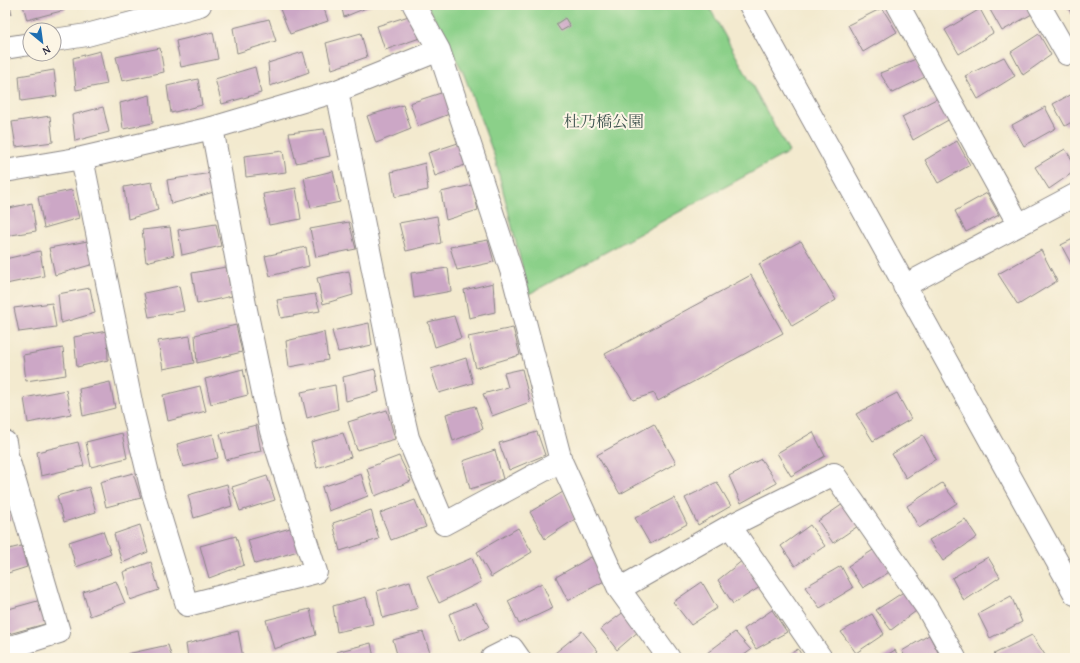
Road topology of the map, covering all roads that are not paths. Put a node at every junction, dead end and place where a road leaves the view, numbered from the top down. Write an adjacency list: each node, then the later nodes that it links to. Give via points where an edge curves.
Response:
1 (200, 5): 6 (street, via 88,35)
2 (414, 5): 10 (street)
3 (750, 5): 17 (street)
4 (898, 5): 16 (street)
5 (1039, 5): 9 (street, via 1066,54)
6 (62, 39)
7 (22, 45): 8 (street)
8 (5, 48)
9 (1075, 49)
10 (439, 50): 11 (street); 19 (street, via 513,276)
11 (337, 91): 12 (street); 19 (street, via 406,431 444,524)
12 (212, 128): 13 (street); 13 (street, via 271,432 316,572 187,605 146,469)
13 (82, 158): 14 (street)
14 (5, 171)
15 (1075, 195): 16 (street)
16 (1018, 225): 17 (street)
17 (904, 286): 22 (street)
18 (5, 442): 23 (street, via 58,632)
19 (561, 462): 21 (street)
20 (730, 526): 21 (street); 27 (street); 28 (street, via 834,474 928,608)
21 (619, 590): 26 (street)
22 (1075, 594)
23 (5, 648)
24 (492, 658): 25 (street, via 512,648)
25 (519, 658)
26 (669, 658)
27 (821, 658)
28 (955, 658)

